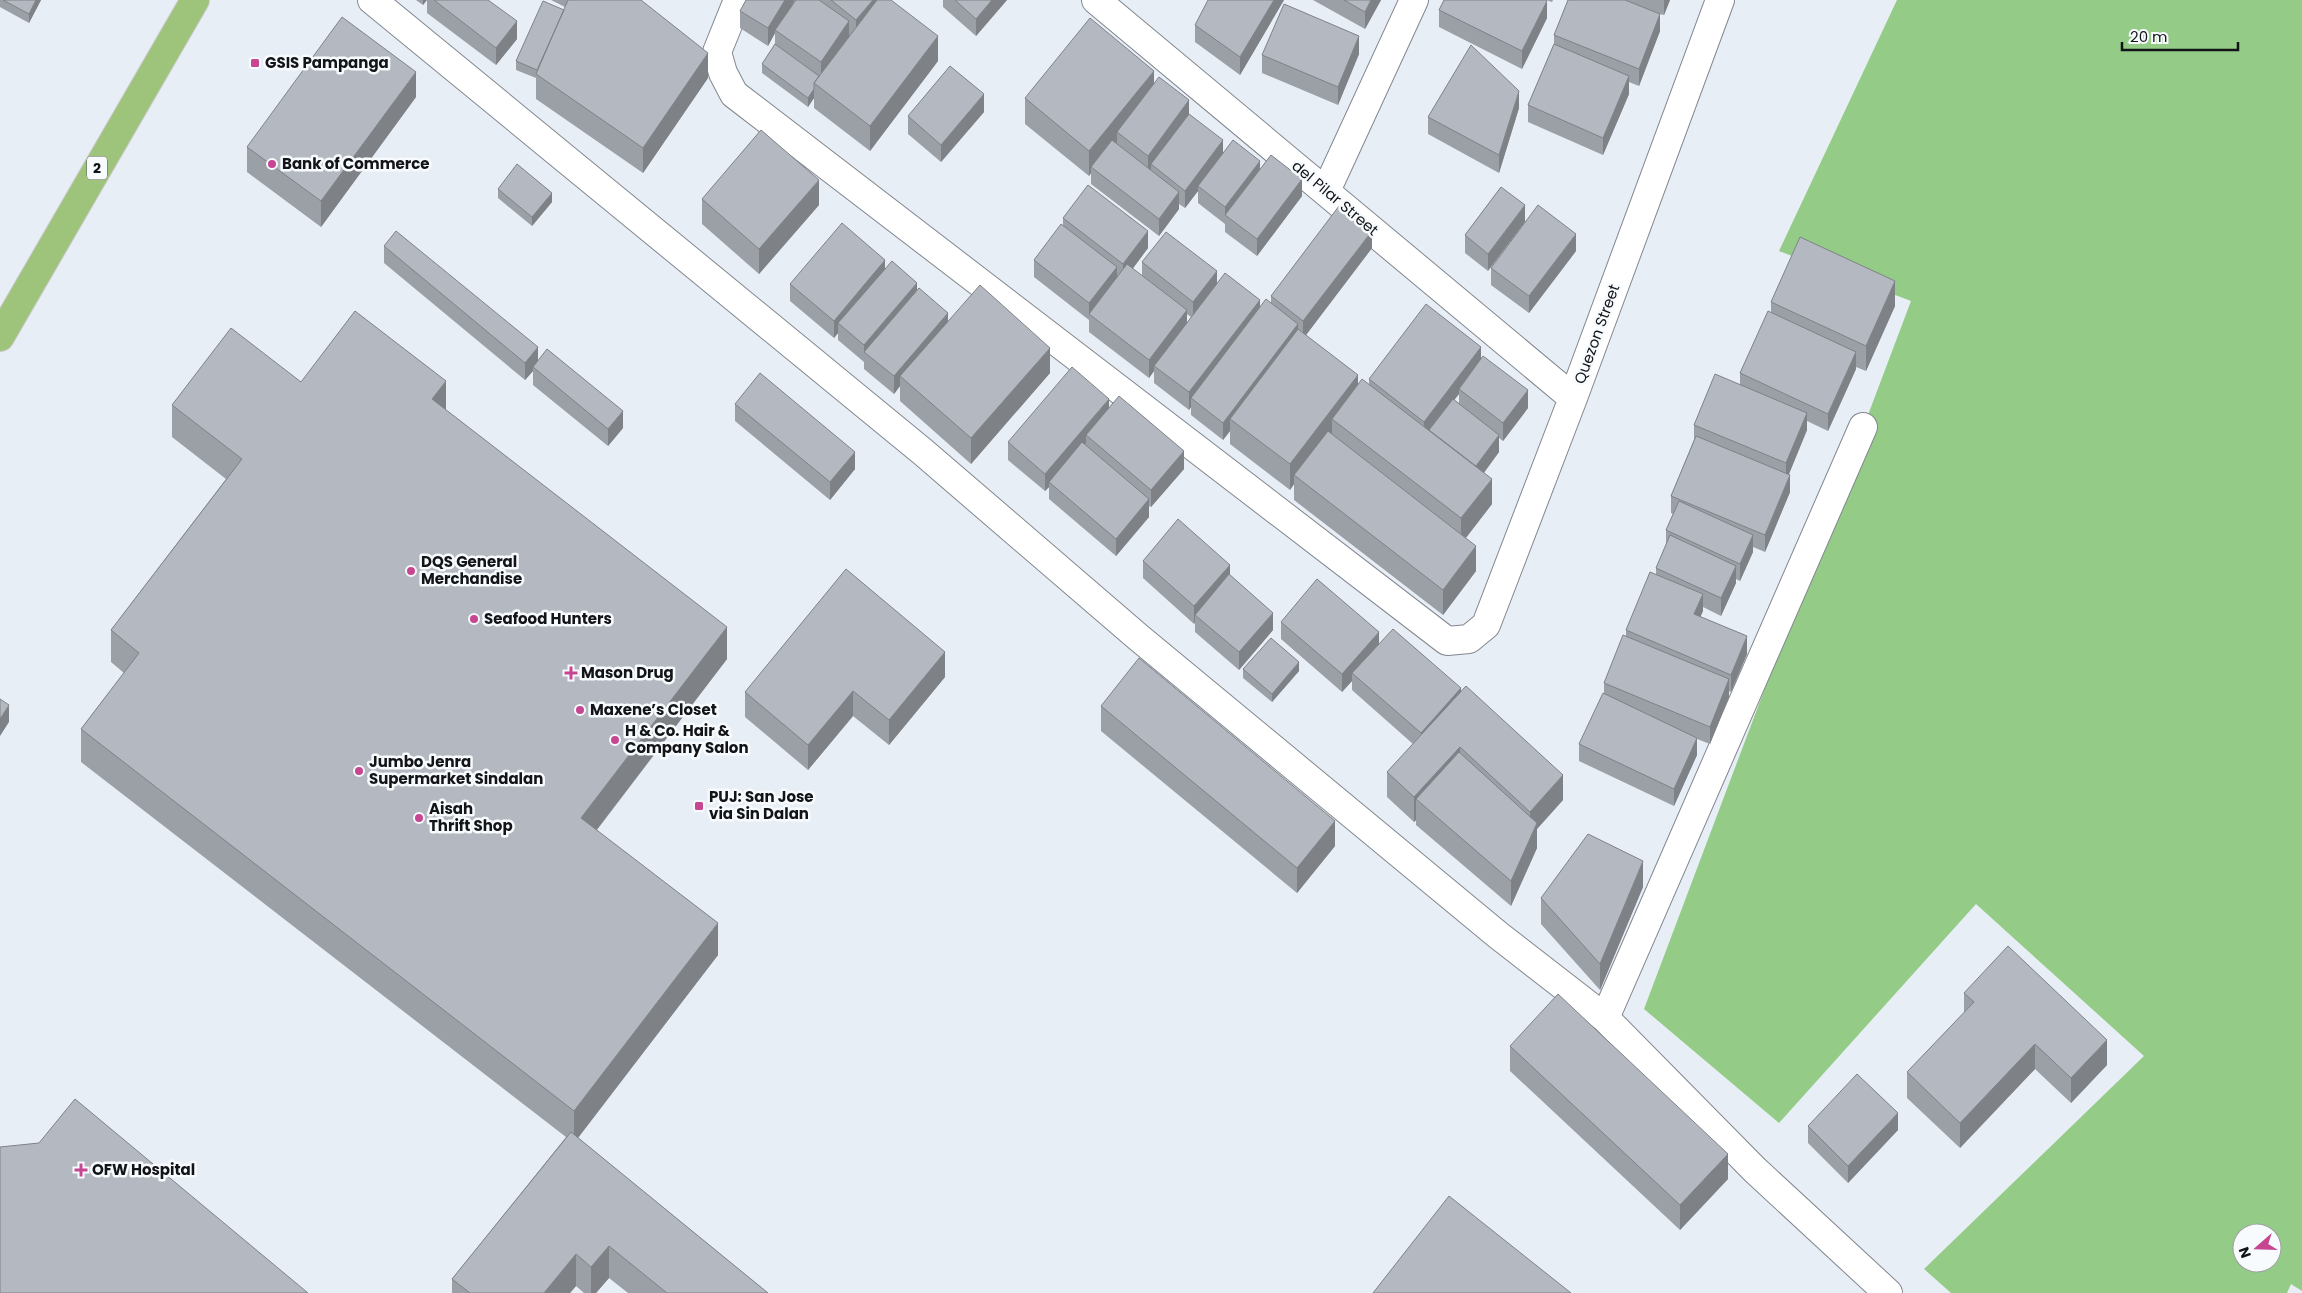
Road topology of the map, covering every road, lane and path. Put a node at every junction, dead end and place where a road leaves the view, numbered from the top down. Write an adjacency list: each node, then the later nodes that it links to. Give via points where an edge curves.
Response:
1 (195, 0): 8 (highway, 2)
2 (372, 0): 11 (street, via 923,452 1138,637 1414,865)
3 (738, 0): 9 (street, Quezon Street, via 717,52 734,94 1447,641 1469,639 1486,625)
4 (1096, 0): 7 (street, del Pilar Street)
5 (1414, 0): 7 (street)
6 (1720, 0): 9 (street, Quezon Street)
7 (1326, 191): 9 (street, del Pilar Street)
8 (0, 337)
9 (1573, 398)
10 (1863, 427): 11 (street)
11 (1605, 1018): 12 (street, via 1755,1170)
12 (1888, 1293)

